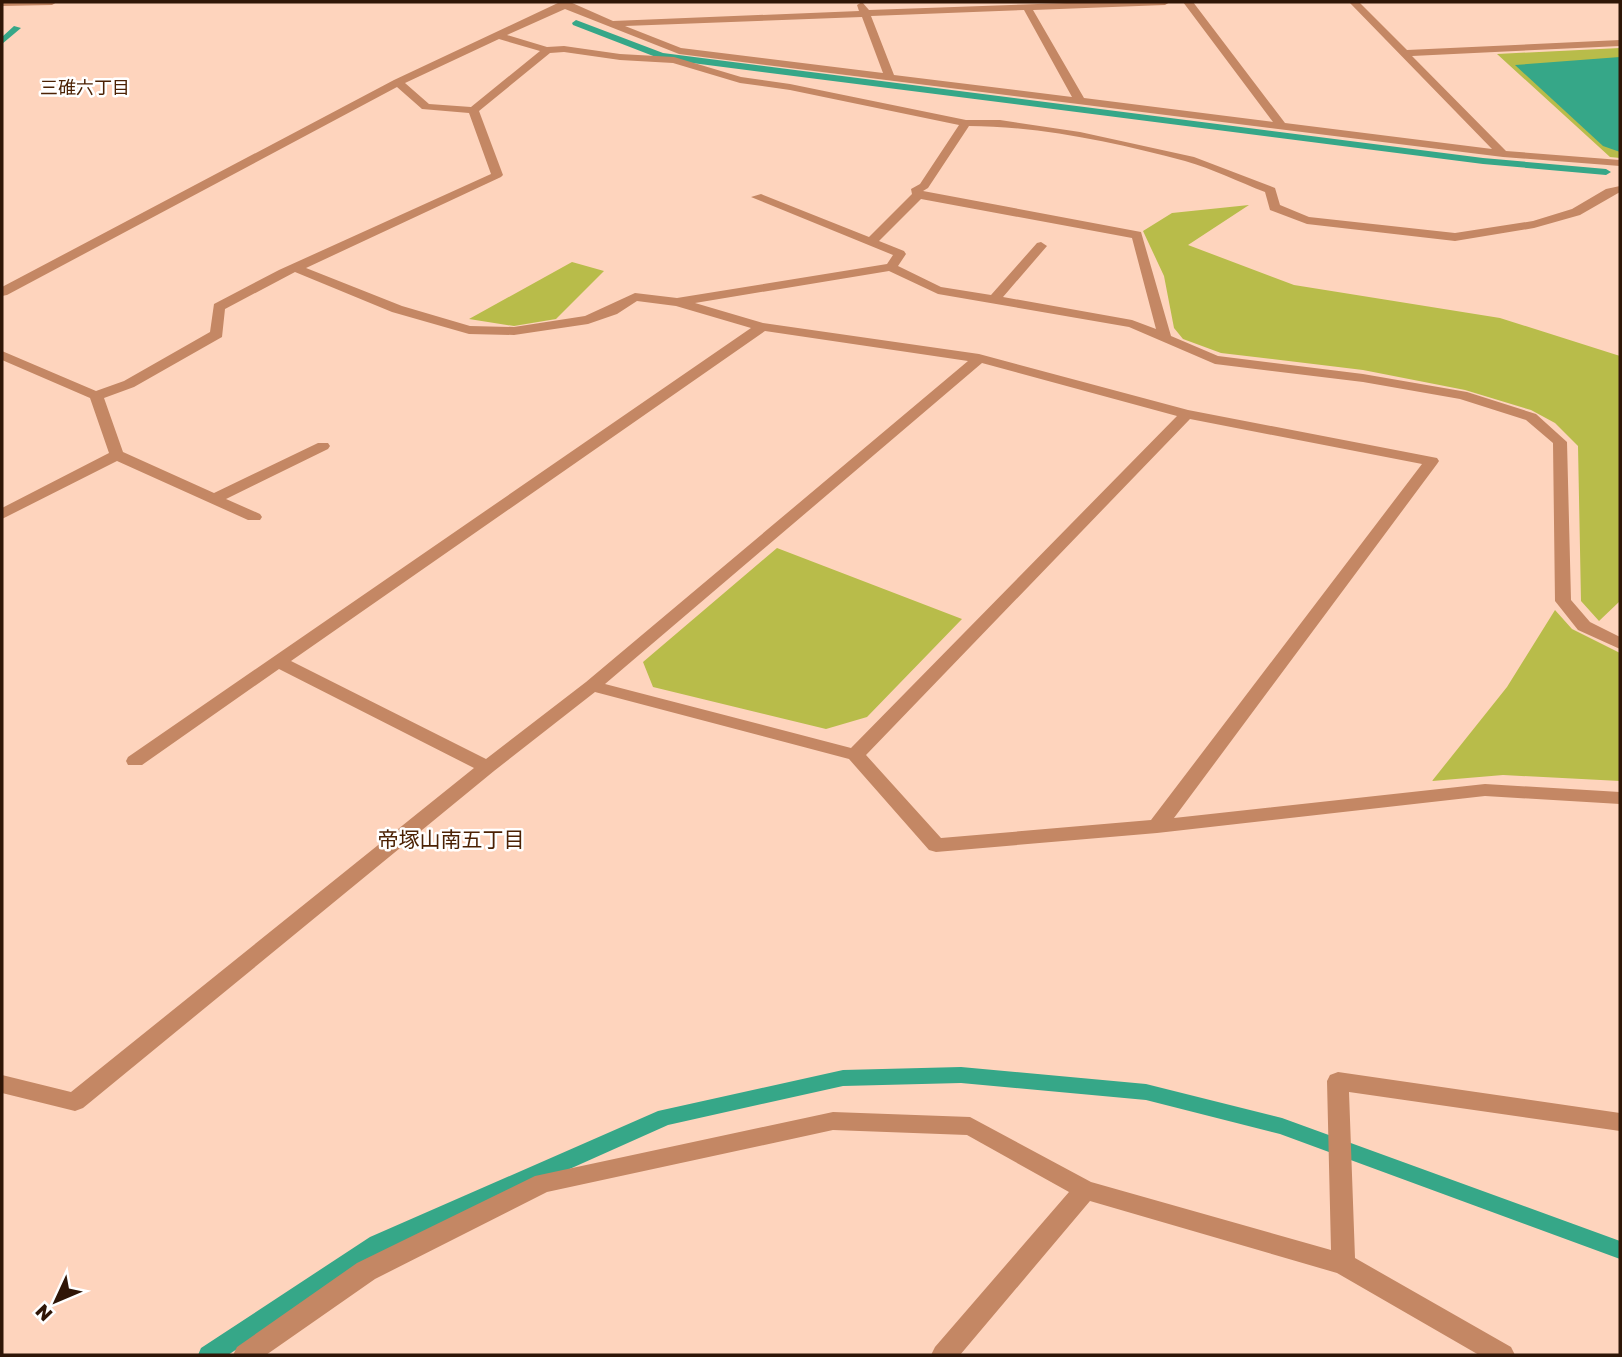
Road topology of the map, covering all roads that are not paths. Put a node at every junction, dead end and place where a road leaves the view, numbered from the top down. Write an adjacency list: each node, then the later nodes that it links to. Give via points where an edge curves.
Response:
1 (52, 2): 6 (street)
2 (861, 2): 9 (street)
3 (1165, 2): 8 (street)
4 (1188, 2): 21 (street)
5 (1354, 2): 14 (street)
6 (2, 3)
7 (565, 3): 10 (street); 11 (street)
8 (1027, 7): 9 (street); 18 (street)
9 (865, 13): 10 (street); 16 (street)
10 (608, 23): 15 (street)
11 (499, 36): 13 (street); 17 (street)
12 (1620, 43): 14 (street)
13 (547, 50): 15 (street, via 620,57); 19 (street)
14 (1404, 53): 22 (street)
15 (677, 55): 16 (street); 20 (street, via 740,80)
16 (890, 78): 18 (street)
17 (398, 82): 19 (street, via 426,107); 32 (street)
18 (1081, 103): 21 (street)
19 (473, 110): 30 (street, via 497,175)
20 (965, 123): 24 (street, via 1000,123 1080,135 1190,159 1271,190 1274,207 1307,220 1430,236 1478,235 1534,224 1576,212); 25 (street, via 924,186 917,189)
21 (1282, 127): 22 (street)
22 (1503, 154): 23 (street)
23 (1620, 163)
24 (1620, 189)
25 (918, 195): 27 (street); 36 (street, via 1137,235)
26 (757, 197): 27 (street)
27 (871, 243): 29 (street, via 900,254)
28 (1041, 246): 33 (street)
29 (891, 267): 33 (street, via 938,290); 34 (street)
30 (298, 269): 34 (street, via 397,309 469,330 514,331 588,320 635,297); 39 (street, via 219,307 217,334 129,384)
31 (2, 278): 32 (street)
32 (8, 289)
33 (993, 301): 36 (street, via 1132,324)
34 (677, 302): 35 (street)
35 (762, 327): 38 (street); 47 (street)
36 (1164, 338): 46 (street, via 1215,359 1462,395 1531,417 1560,442 1563,601 1584,626)
37 (2, 355): 39 (street)
38 (979, 359): 40 (street); 48 (street)
39 (96, 396): 42 (street)
40 (1188, 414): 49 (street); 53 (street, via 1432,461)
41 (323, 446): 43 (street)
42 (117, 455): 43 (street); 44 (street)
43 (216, 498): 45 (street)
44 (2, 514)
45 (254, 517)
46 (1620, 644)
47 (278, 662): 50 (street); 51 (street)
48 (592, 686): 49 (street); 51 (street)
49 (855, 755): 53 (street, via 936,845)
50 (135, 761)
51 (487, 767): 54 (street, via 75,1101)
52 (1620, 798): 53 (street, via 1485,790)
53 (1157, 826)
54 (2, 1084)
55 (1620, 1122): 57 (street, via 1338,1081)
56 (1085, 1190): 57 (street); 58 (street, via 970,1126 833,1121 543,1184 366,1271); 59 (street)
57 (1343, 1264): 60 (street)
58 (246, 1355)
59 (944, 1355)
60 (1502, 1355)

